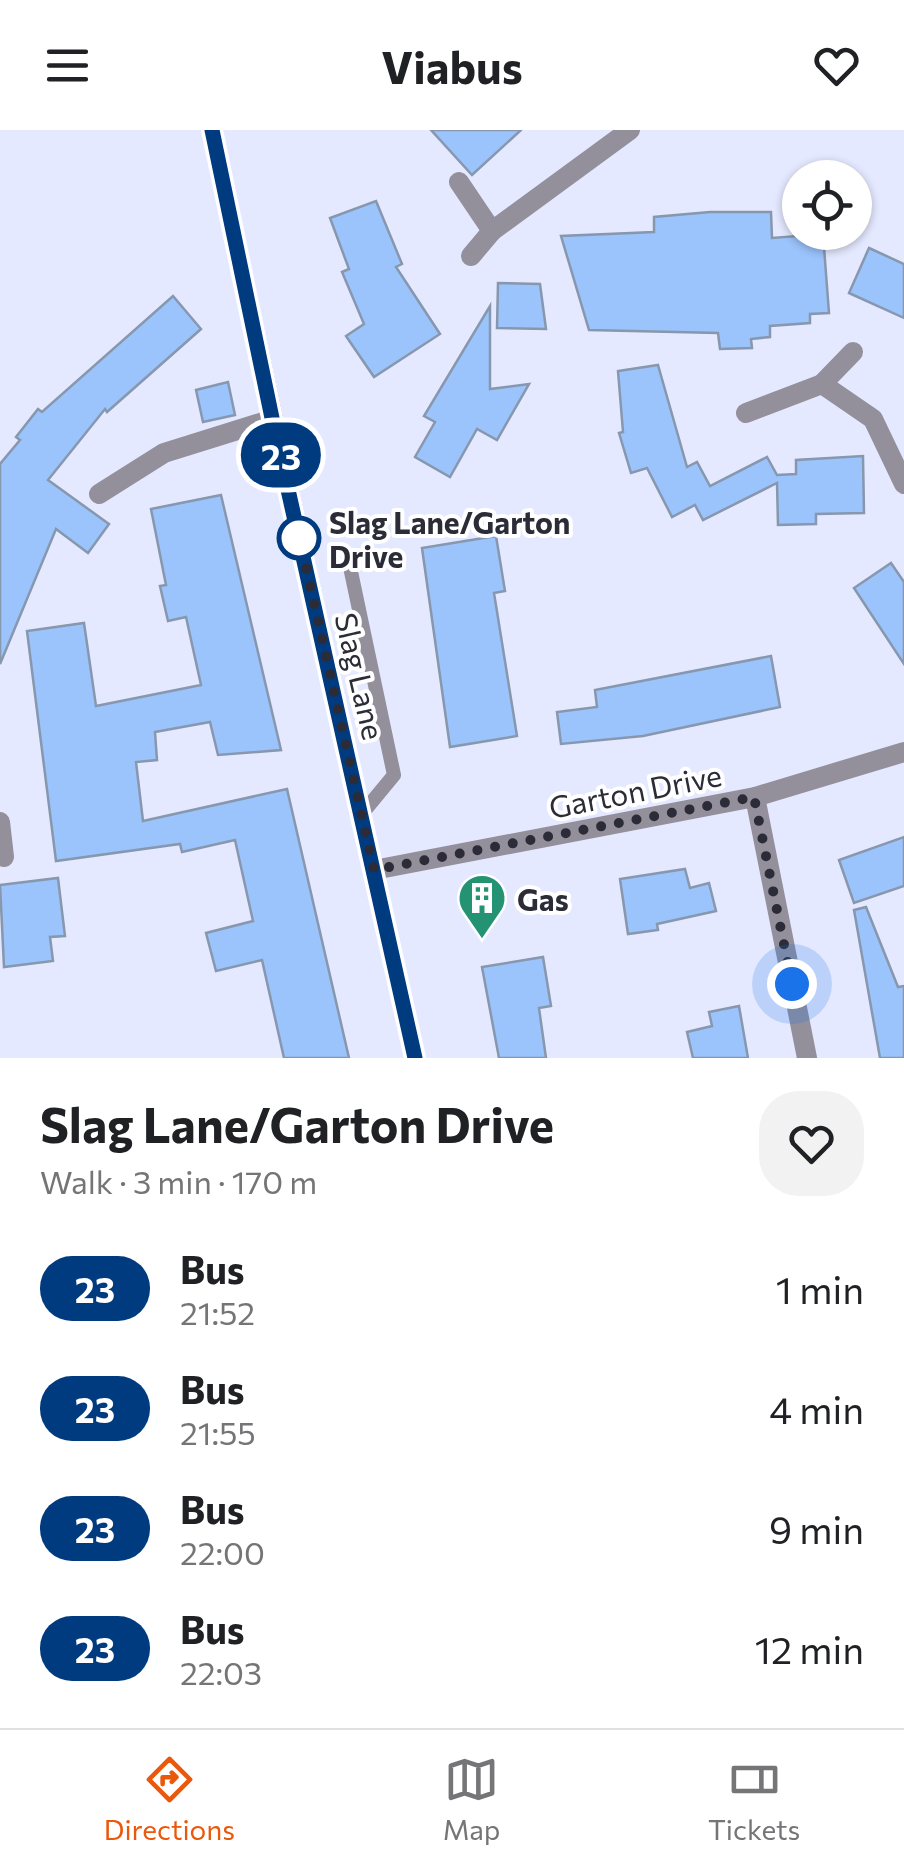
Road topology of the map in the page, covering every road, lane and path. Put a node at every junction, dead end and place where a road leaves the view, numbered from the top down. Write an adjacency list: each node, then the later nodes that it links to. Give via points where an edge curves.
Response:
1 (212, 130): 9 (street, Slag Lane)
2 (630, 130): 4 (street)
3 (459, 182): 4 (street)
4 (492, 231): 5 (street)
5 (470, 256)
6 (853, 352): 7 (street)
7 (822, 384): 8 (street); 10 (street, via 873,419)
8 (746, 413)
9 (272, 418): 11 (street, via 164,453); 15 (street, Slag Lane)
10 (904, 484)
11 (99, 494)
12 (350, 567): 15 (lane, via 394,774)
13 (904, 752): 14 (street, Garton Drive)
14 (754, 797): 18 (street, Garton Drive); 20 (street)
15 (362, 815): 18 (street, Slag Lane)
16 (0, 826): 17 (street)
17 (4, 857)
18 (374, 870): 19 (street, Slag Lane)
19 (415, 1058)
20 (807, 1058)

